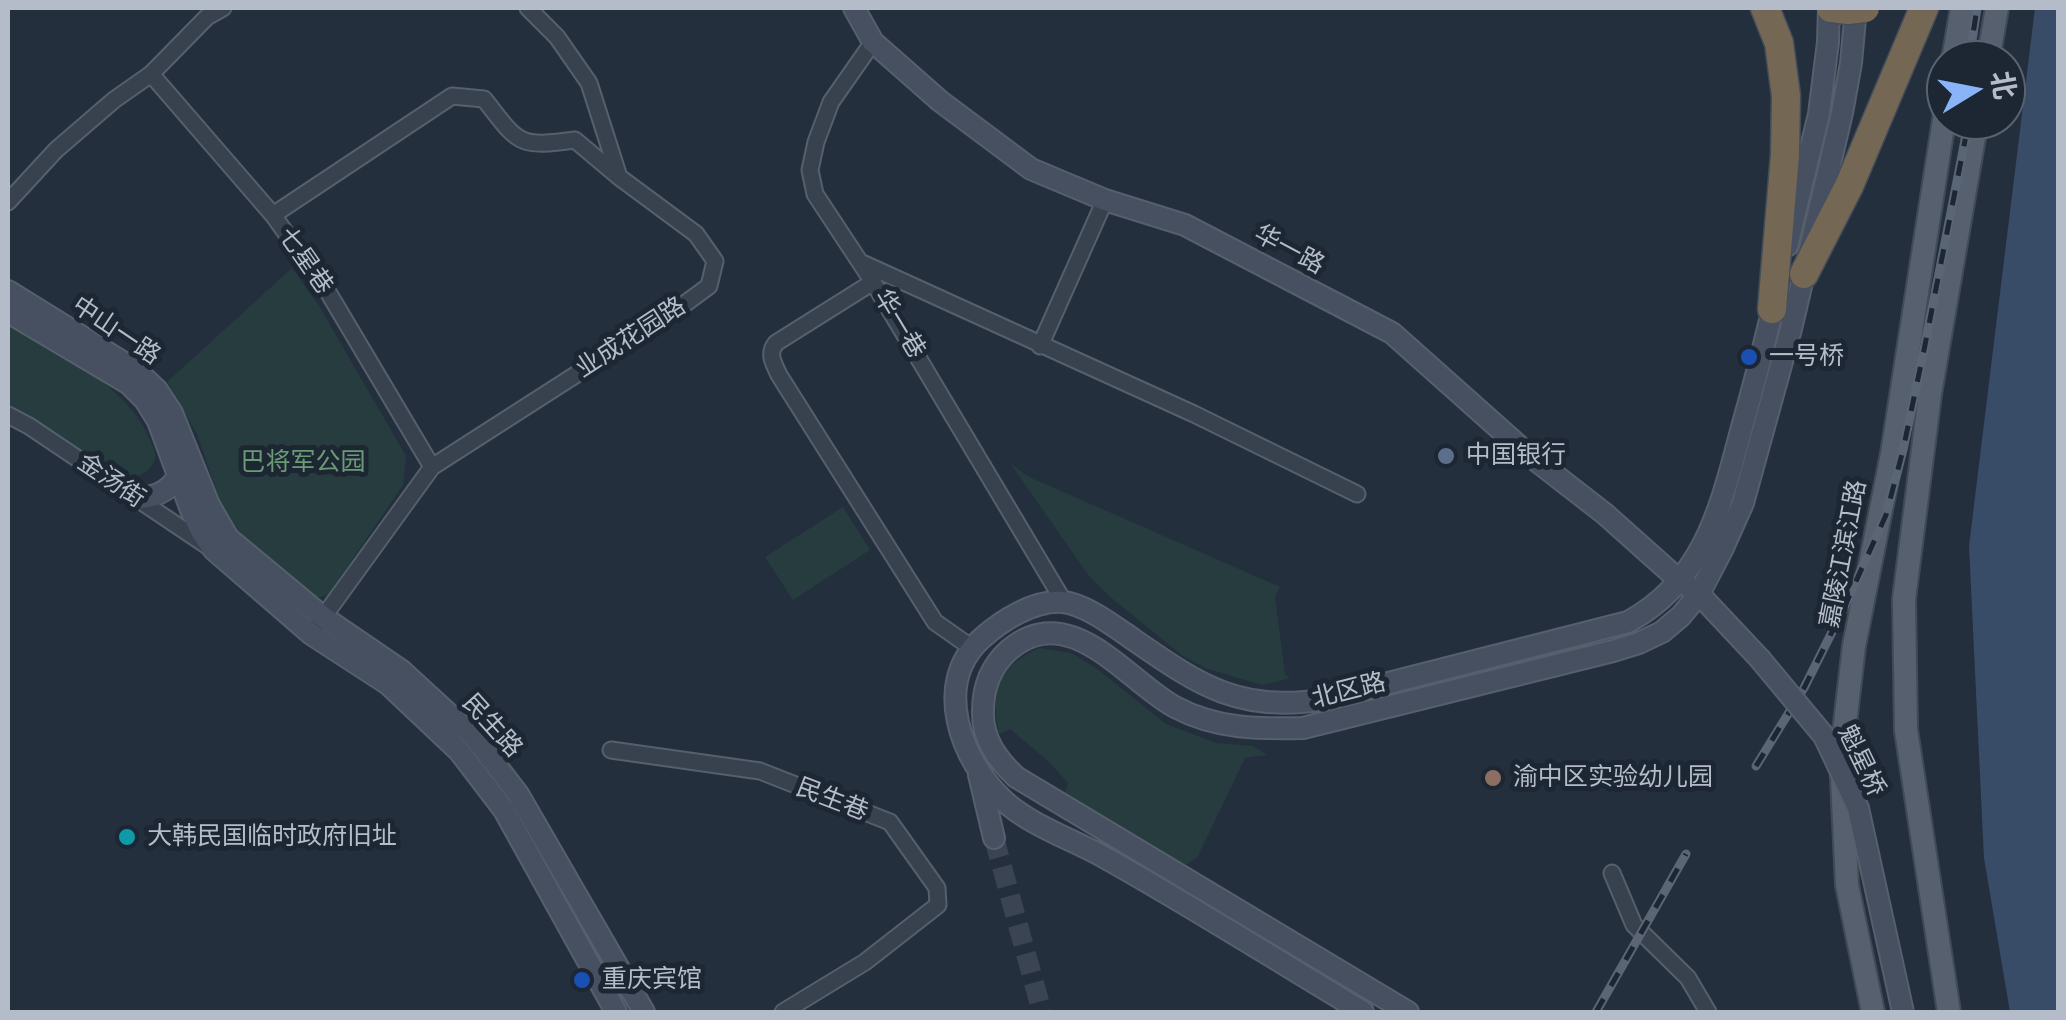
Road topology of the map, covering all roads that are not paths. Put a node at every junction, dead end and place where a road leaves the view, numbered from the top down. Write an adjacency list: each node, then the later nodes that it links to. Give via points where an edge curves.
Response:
1 (222, 8): 12 (street)
2 (528, 8): 15 (street, via 589,83)
3 (854, 8): 11 (main road, 华一路)
4 (1765, 8): 23 (highway, via 1779,43 1786,96)
5 (1924, 8): 20 (highway)
6 (1962, 8): 9 (main road)
7 (1997, 8): 10 (main road)
8 (1844, 9): 20 (main road, 北区路, via 1842,113); 23 (main road, 北区路, via 1828,42 1819,114)
9 (1957, 40)
10 (1991, 40)
11 (872, 42): 16 (main road, 华一路, via 1031,169); 19 (street, 华一巷, via 830,102 810,170 815,194)
12 (151, 74): 17 (street, via 56,150); 18 (street, 七星巷)
13 (1941, 140): 50 (main road, 嘉陵江滨江路, via 1854,646 1841,758 1847,885)
14 (1974, 140): 52 (main road, via 1930,394 1904,599 1906,730)
15 (619, 177): 18 (street, via 574,140 533,144 513,136 484,99 452,96); 28 (street, 业成花园路, via 696,234 715,261 708,286)
16 (1104, 200): 25 (street); 33 (main road, 华一路, via 1185,225 1392,333)
17 (8, 202)
18 (273, 216): 28 (street, 七星巷, via 328,292)
19 (860, 262): 21 (street, 华一巷); 25 (street)
20 (1804, 274): 34 (main road, 北区路, via 1743,502)
21 (874, 282): 35 (street, 华一巷); 37 (street, via 776,343 771,358 935,622)
22 (8, 292): 27 (main road, 中山一路, via 136,371 172,413)
23 (1772, 310): 33 (main road, 北区路, via 1724,498)
24 (8, 312): 27 (main road, 中山一路, via 128,384)
25 (1040, 346): 31 (street)
26 (8, 415): 30 (street, 金汤街)
27 (176, 442): 29 (main road, via 184,456); 30 (main road, via 164,474); 32 (main road, 中山一路, via 209,504)
28 (432, 467): 36 (street, 业成花园路)
29 (179, 476): 30 (main road, via 149,498); 32 (main road, via 201,532)
30 (127, 492): 32 (street, 金汤街)
31 (1357, 494)
32 (221, 544): 36 (main road, 民生路)
33 (1680, 581): 34 (main road, 魁星桥); 35 (main road, 北区路, via 1646,612 1611,628 1298,704 1202,685 1098,615)
34 (1699, 594): 40 (main road, 北区路, via 1662,632 1639,643 1303,728 1212,722 1173,706 1072,637 1050,633 1021,640 991,671 982,722 999,762); 51 (main road, 魁星桥, bridge, via 1824,736 1858,808)
35 (1064, 602): 37 (main road, via 999,623)
36 (317, 625): 44 (main road, 民生路, via 459,751 504,810); 45 (main road, 民生路, via 402,670 475,738 518,794)
37 (972, 648): 39 (main road, via 954,698 961,737)
38 (611, 750): 46 (street, 民生巷, via 760,771 890,822 937,888 938,904 865,962)
39 (978, 773): 41 (main road); 42 (main road)
40 (1016, 778): 41 (main road, via 1020,799); 48 (main road, 北区路)
41 (1005, 803): 47 (main road)
42 (994, 838)
43 (1612, 873): 49 (street, via 1634,925 1688,978)
44 (616, 1012)
45 (644, 1012)
46 (783, 1012)
47 (1363, 1012)
48 (1408, 1012)
49 (1708, 1012)
50 (1873, 1012)
51 (1903, 1012)
52 (1949, 1012)

